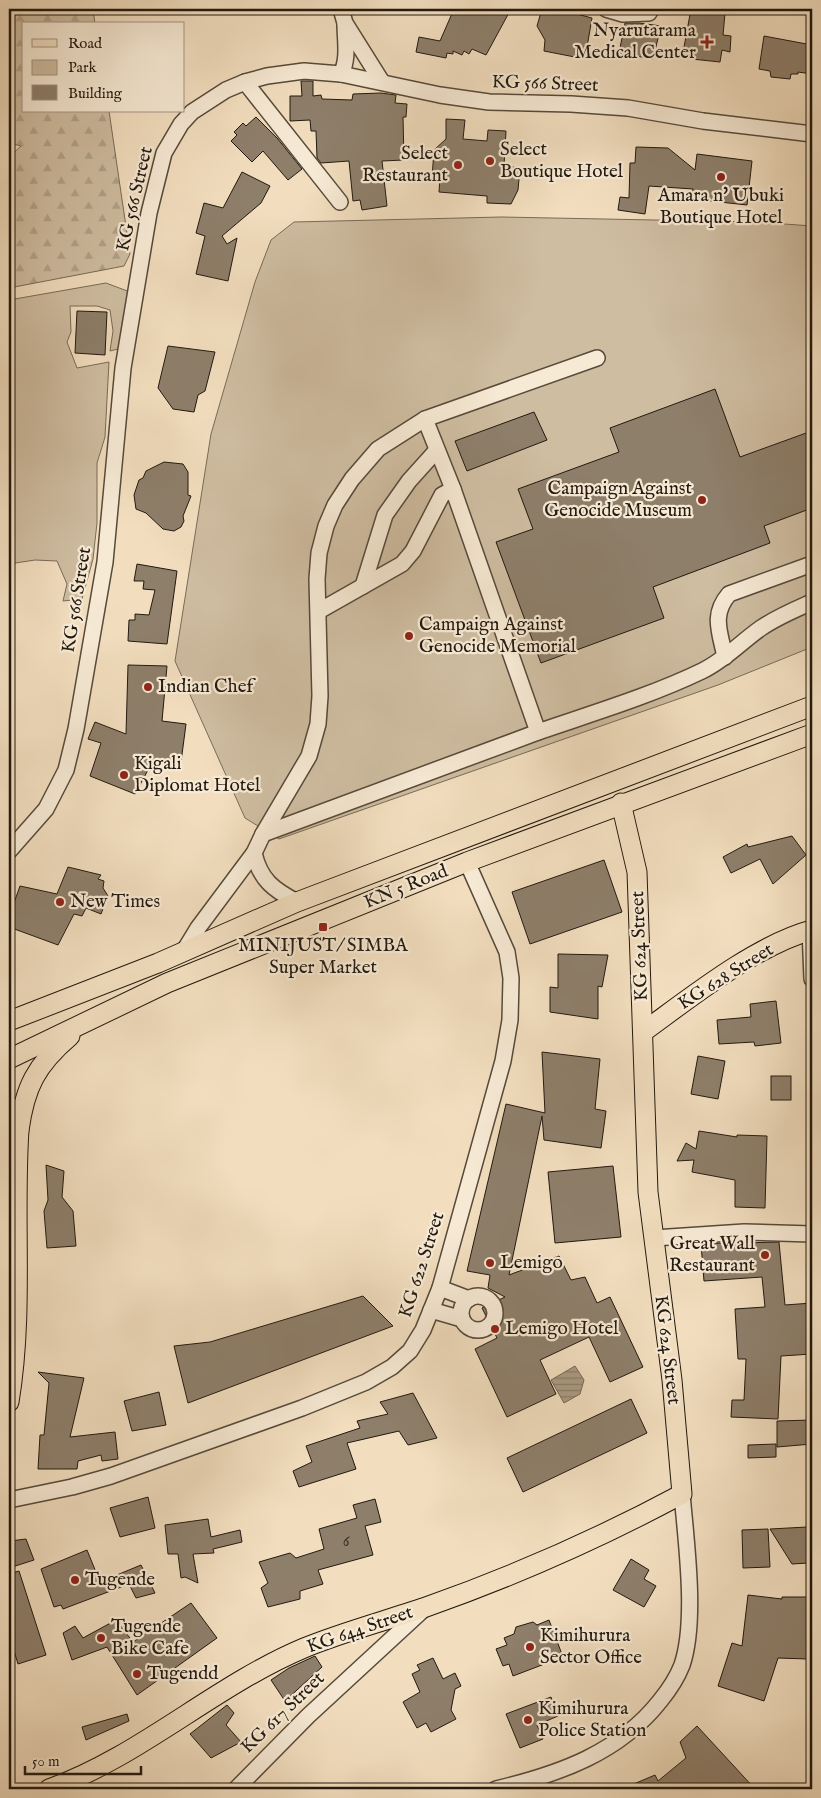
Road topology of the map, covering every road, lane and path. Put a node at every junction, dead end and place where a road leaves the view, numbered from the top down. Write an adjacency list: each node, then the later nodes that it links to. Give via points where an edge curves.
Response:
1 (606, 9): 2 (street, via 623,14)
2 (649, 13)
3 (343, 16): 4 (street, via 346,55); 6 (street)
4 (341, 74): 5 (street, KG 566 Street, via 304,71); 6 (street, KG 566 Street)
5 (245, 82): 8 (street); 23 (street, KG 566 Street, via 192,112 164,153 149,213 123,368 106,554 76,729 66,770 46,809)
6 (382, 82): 7 (street, KG 566 Street, via 490,102 628,108)
7 (812, 134)
8 (340, 202)
9 (597, 358): 10 (street)
10 (425, 420): 11 (street); 16 (street, via 378,449 335,505 320,553 317,579)
11 (436, 451): 12 (street); 14 (street, via 385,515)
12 (453, 488): 14 (street, via 442,495 413,551 402,564); 19 (street)
13 (812, 564): 17 (street, via 729,594 719,604 717,620)
14 (363, 586): 16 (street)
15 (812, 602): 17 (street, via 761,628)
16 (319, 610): 22 (street, via 320,696 315,740)
17 (726, 657): 19 (street, via 638,698)
18 (812, 706): 26 (main road, KN 5 Road)
19 (538, 732): 22 (street)
20 (812, 734): 21 (main road, KN 5 Road)
21 (621, 803): 25 (main road, KN 5 Road); 34 (main road, KG 624 Street, via 637,872)
22 (263, 834): 24 (street)
23 (9, 851)
24 (254, 854): 26 (street, via 263,879); 28 (street)
25 (467, 862): 31 (main road, KN 5 Road); 41 (street, KG 622 Street, via 507,952 512,996 503,1061)
26 (297, 902): 28 (main road, KN 5 Road)
27 (811, 930): 30 (street); 34 (main road, KG 628 Street, via 741,963)
28 (184, 951): 29 (main road, KN 5 Road)
29 (158, 963): 31 (street); 33 (main road, KN 5 Road)
30 (812, 979)
31 (166, 983): 32 (main road, KN 5 Road)
32 (88, 1020): 35 (main road, KN 5 Road); 37 (main road, via 56,1049 31,1080 22,1106)
33 (9, 1021)
34 (643, 1032): 40 (main road, KG 624 Street, via 648,1192)
35 (9, 1059)
36 (9, 1108): 37 (main road)
37 (19, 1130): 38 (main road)
38 (13, 1155): 45 (main road, via 18,1307)
39 (812, 1234): 40 (street, via 744,1232)
40 (654, 1238): 46 (main road, KG 624 Street)
41 (440, 1288): 42 (street); 43 (street, KG 622 Street)
42 (469, 1299): 44 (street, via 462,1308); 44 (street, via 485,1297 493,1304 496,1315 491,1325 481,1330 470,1328)
43 (431, 1310): 44 (street); 47 (street, KG 622 Street, via 410,1351 392,1367 366,1382 111,1476)
44 (462, 1319)
45 (9, 1402)
46 (682, 1494): 48 (main road, KG 644 Street, via 593,1540); 51 (street, KG 624 Street, via 688,1562 687,1642 682,1665 670,1689 636,1728 600,1753 542,1778)
47 (9, 1500)
48 (426, 1607): 49 (main road, KG 644 Street, via 303,1649 228,1687 114,1760); 50 (street, KG 617 Street, via 308,1716)
49 (49, 1789)
50 (236, 1789)
51 (496, 1789)

